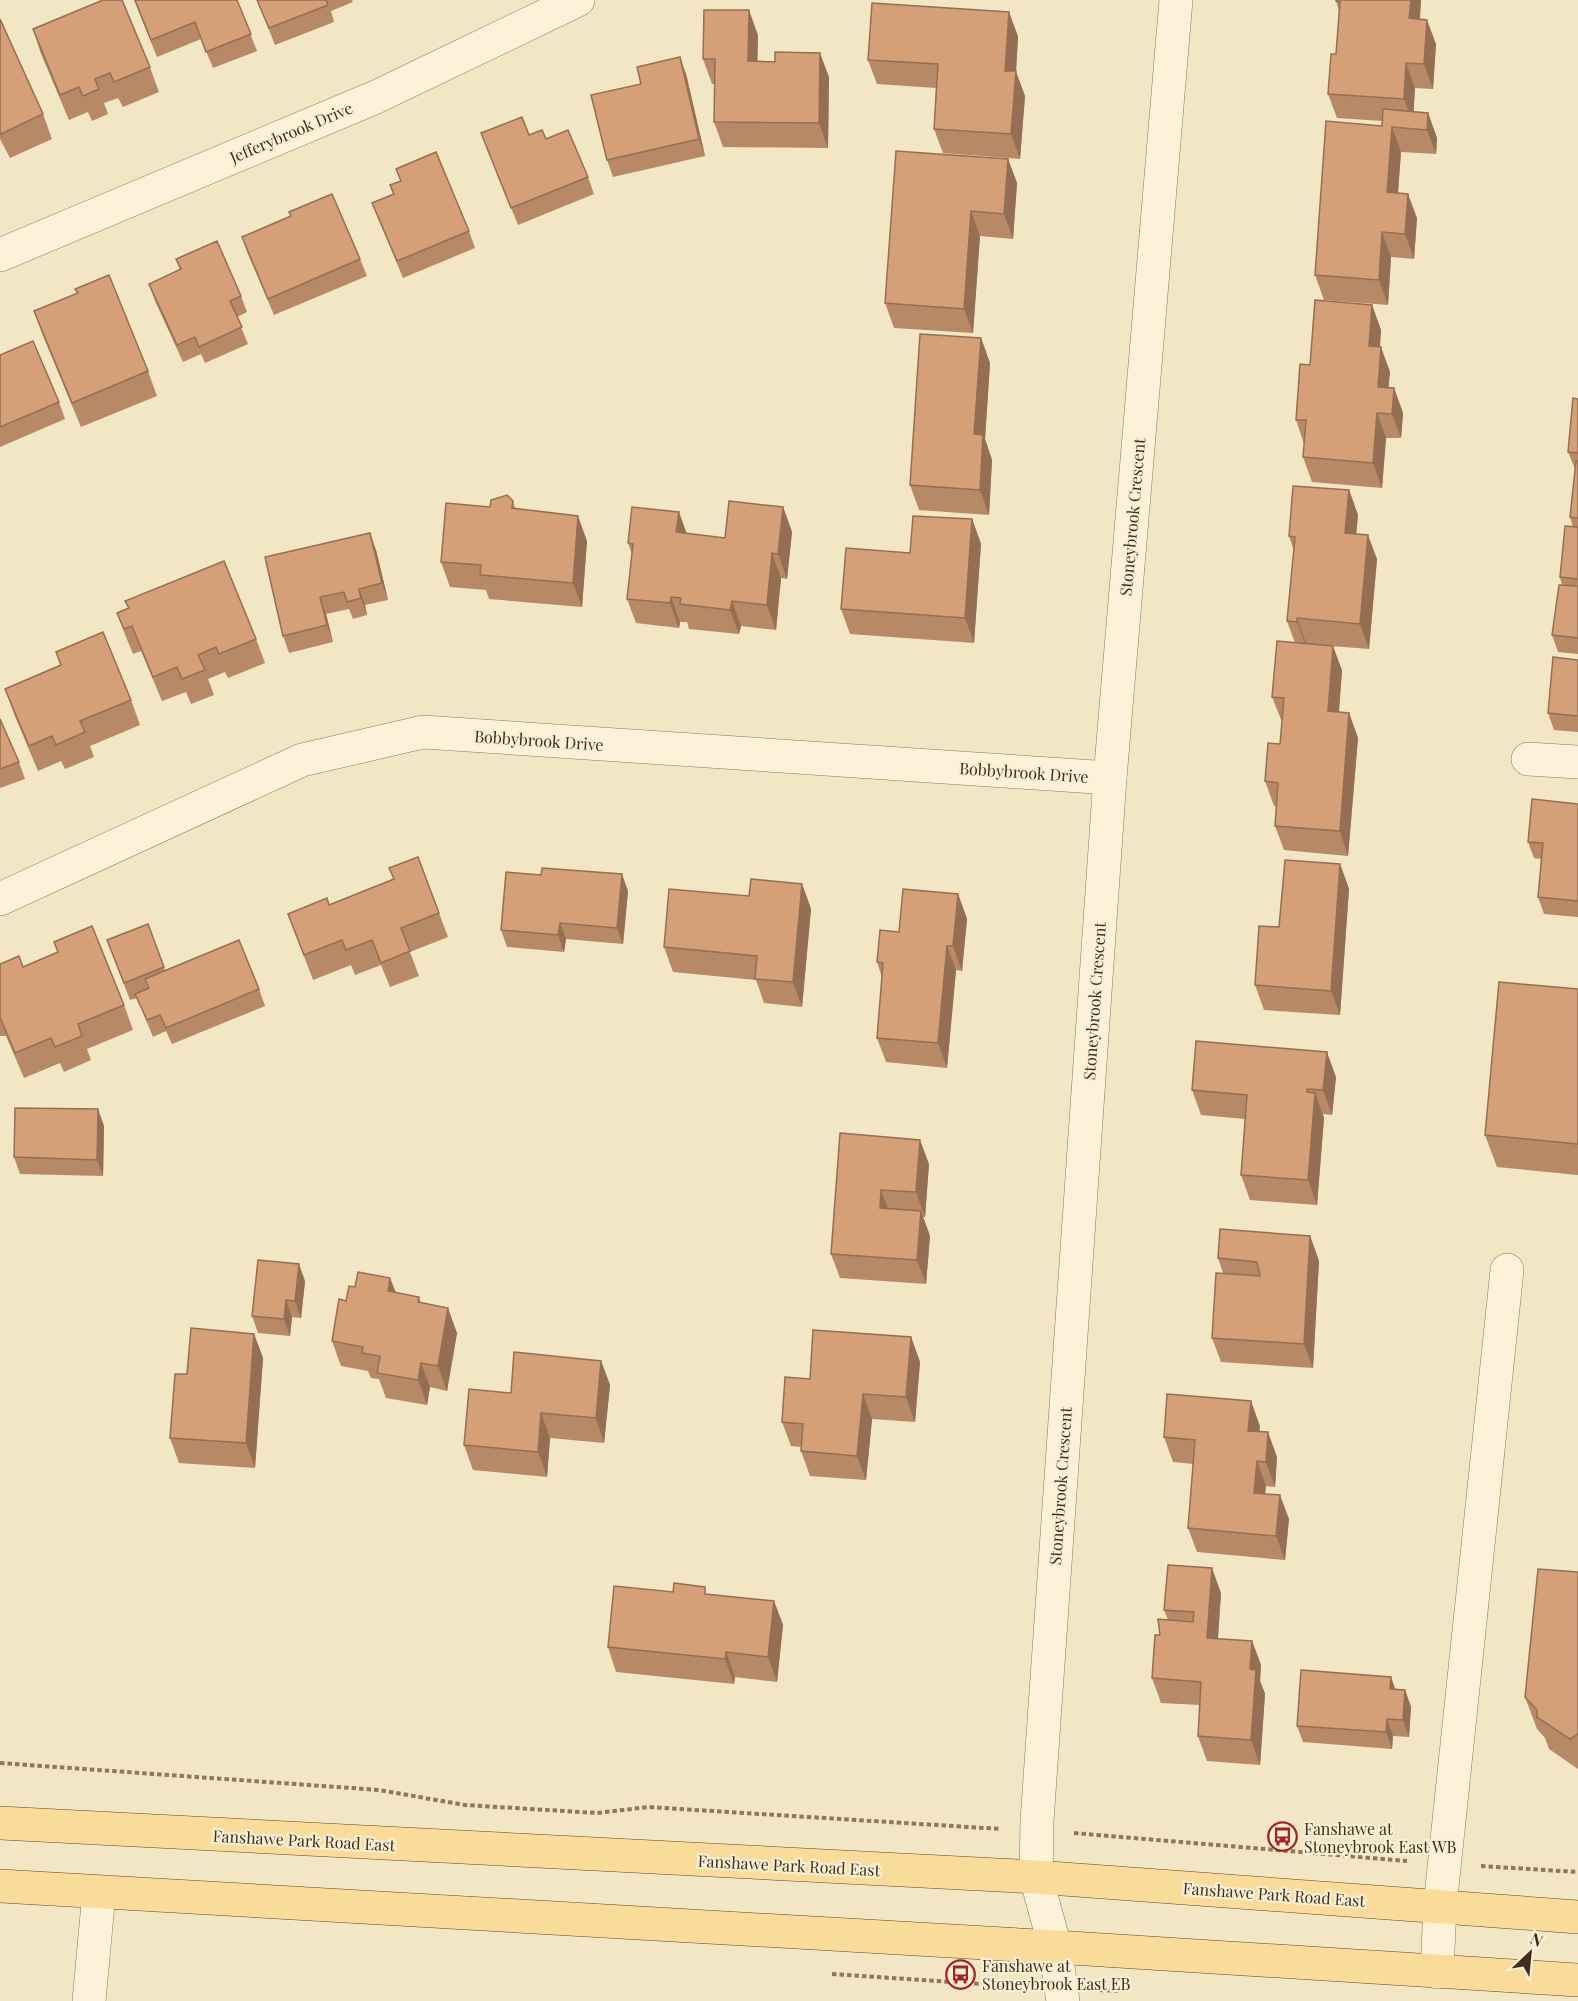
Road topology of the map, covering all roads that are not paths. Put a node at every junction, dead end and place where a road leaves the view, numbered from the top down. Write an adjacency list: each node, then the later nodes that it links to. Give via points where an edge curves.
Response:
1 (578, 0): 3 (street, Jefferybrook Drive, via 376,97)
2 (1176, 0): 6 (street, Stoneybrook Crescent)
3 (0, 255)
4 (1528, 759): 5 (street)
5 (1578, 762)
6 (1110, 778): 7 (street, Bobbybrook Drive, via 423,732 302,760); 10 (street, Stoneybrook Crescent, via 1038,1797)
7 (0, 899)
8 (1507, 1270): 13 (street)
9 (0, 1823): 10 (main road, Fanshawe Park Road East)
10 (1036, 1877): 13 (main road, Fanshawe Park Road East); 15 (street, Stoneybrook Crescent)
11 (0, 1886): 12 (main road)
12 (99, 1893): 15 (main road); 18 (street)
13 (1440, 1906): 14 (main road, Fanshawe Park Road East); 16 (street)
14 (1578, 1917)
15 (1055, 1947): 16 (main road); 19 (street, Stoneybrook Crescent)
16 (1437, 1972): 17 (main road)
17 (1578, 1980)
18 (89, 2001)
19 (1063, 2001)

